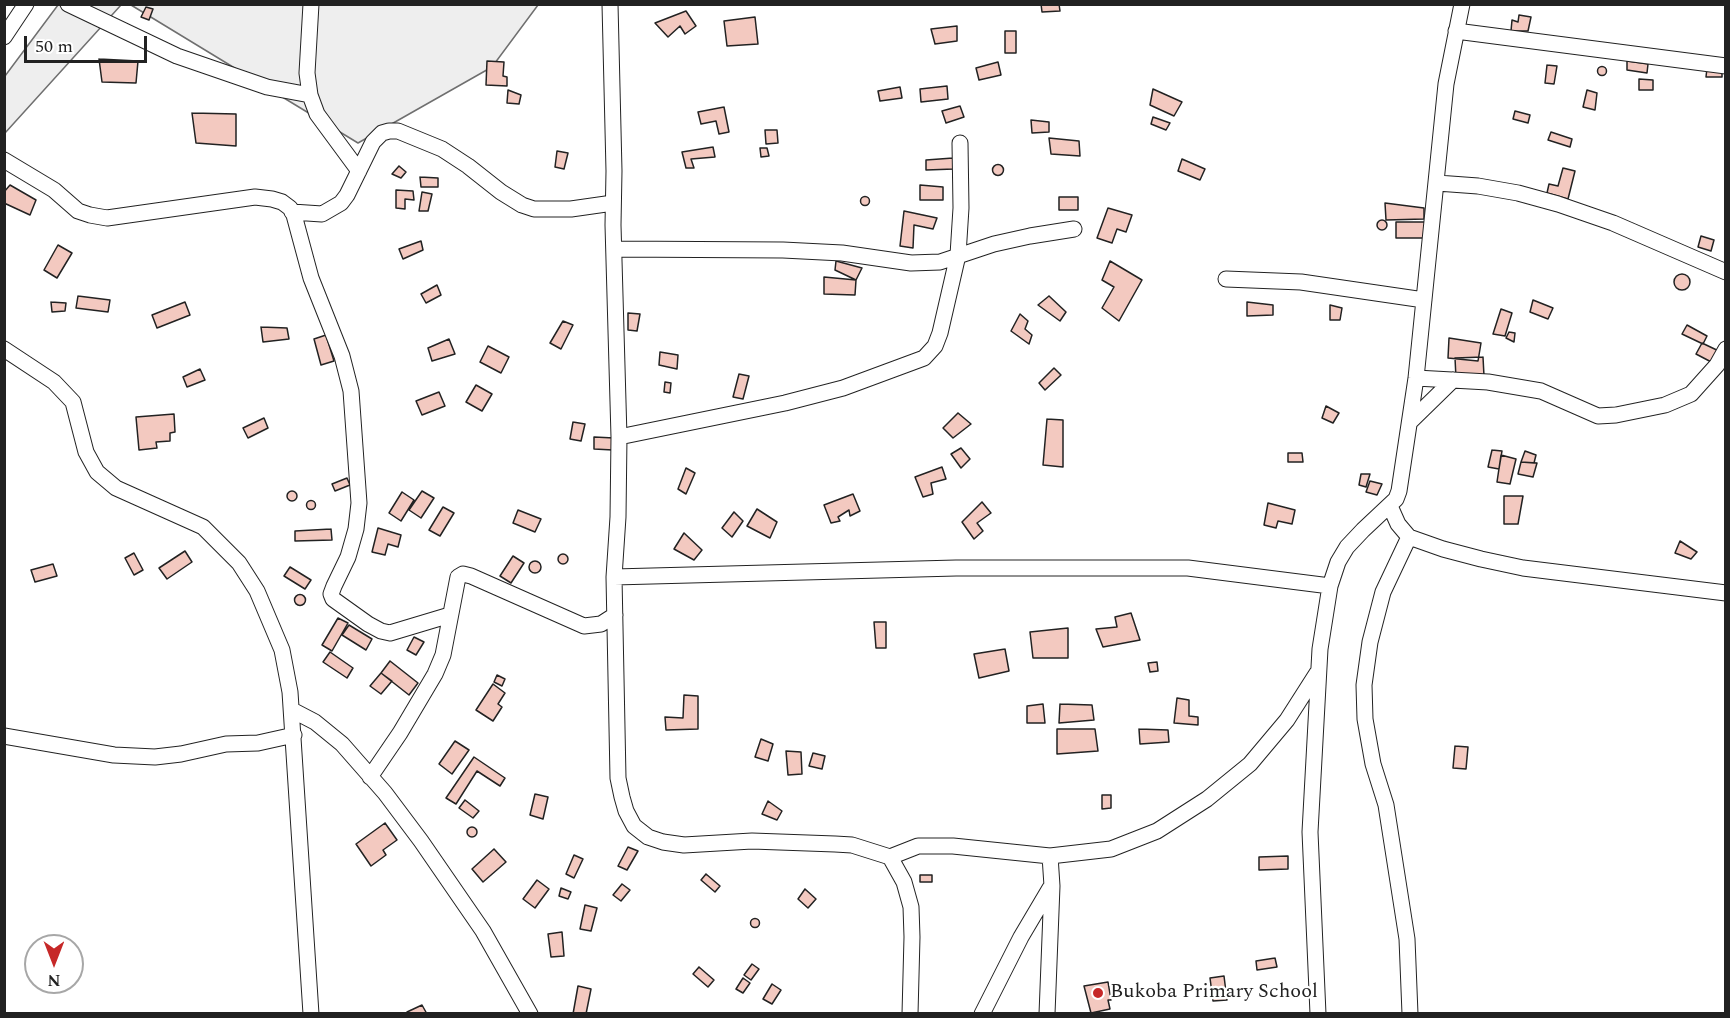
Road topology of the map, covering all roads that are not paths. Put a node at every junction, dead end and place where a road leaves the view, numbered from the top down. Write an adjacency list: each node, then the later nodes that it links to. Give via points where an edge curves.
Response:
1 (26, 4): 7 (street)
2 (68, 4): 9 (street, via 177,56 267,87)
3 (311, 4): 9 (street, via 307,73)
4 (610, 4): 14 (street)
5 (1462, 4): 6 (street)
6 (1456, 31): 8 (street); 13 (street, via 1446,84)
7 (4, 37)
8 (1725, 66)
9 (310, 95): 12 (street, via 316,114)
10 (960, 143): 18 (street)
11 (4, 160): 15 (street, via 54,190 78,211 90,215 107,218 255,197 282,202)
12 (359, 171): 14 (street, via 373,142 381,134 398,131 442,149 522,205 534,209 571,209); 15 (street, via 347,195 333,209 314,214)
13 (1437, 183): 19 (street, via 1478,186 1558,204 1613,223); 21 (street)
14 (613, 204): 17 (street)
15 (292, 212): 33 (street, via 351,391 358,474 357,521 348,557 331,594 368,624 390,633)
16 (1074, 229): 18 (street)
17 (615, 249): 18 (street, via 783,250 911,263 940,262); 27 (street)
18 (958, 255): 27 (street, via 940,333 924,358 843,388)
19 (1725, 272)
20 (1226, 279): 21 (street, via 1301,282)
21 (1424, 300): 24 (street)
22 (4, 349): 36 (street, via 54,382 74,402 86,452 97,472 116,488 202,527 239,563 257,591 282,650)
23 (1725, 349): 25 (street, via 1717,365 1691,394 1665,405 1616,415 1598,416 1542,391)
24 (1416, 378): 25 (street); 26 (street)
25 (1453, 380): 26 (street)
26 (1411, 421): 28 (street, via 1399,491)
27 (619, 437): 30 (street)
28 (1390, 506): 29 (street); 31 (street, via 1347,547)
29 (1409, 537): 32 (street, via 1523,568); 49 (street, via 1383,592 1364,685 1365,719 1386,805 1407,939)
30 (615, 577): 31 (street, via 935,568 1188,568); 34 (street)
31 (1330, 586): 35 (street)
32 (1725, 593)
33 (450, 615): 34 (street, via 458,577 463,574 584,626 601,624); 39 (street, via 443,655 435,674)
34 (615, 615): 41 (street, via 618,778 634,826 648,837 684,845 752,841 835,844)
35 (1317, 673): 40 (street, via 1287,720 1250,764 1207,799 1157,831 1111,849); 48 (street, via 1310,832)
36 (292, 710): 37 (street); 39 (street, via 333,737)
37 (294, 735): 38 (street, via 155,757 114,755); 43 (street)
38 (4, 736)
39 (370, 777): 44 (street, via 421,841 483,931)
40 (1050, 855): 41 (street, via 918,846); 42 (street)
41 (890, 857): 45 (street, via 904,882 910,907)
42 (1052, 886): 46 (street); 47 (street)
43 (311, 1014)
44 (530, 1014)
45 (910, 1014)
46 (982, 1014)
47 (1047, 1014)
48 (1318, 1014)
49 (1410, 1014)

